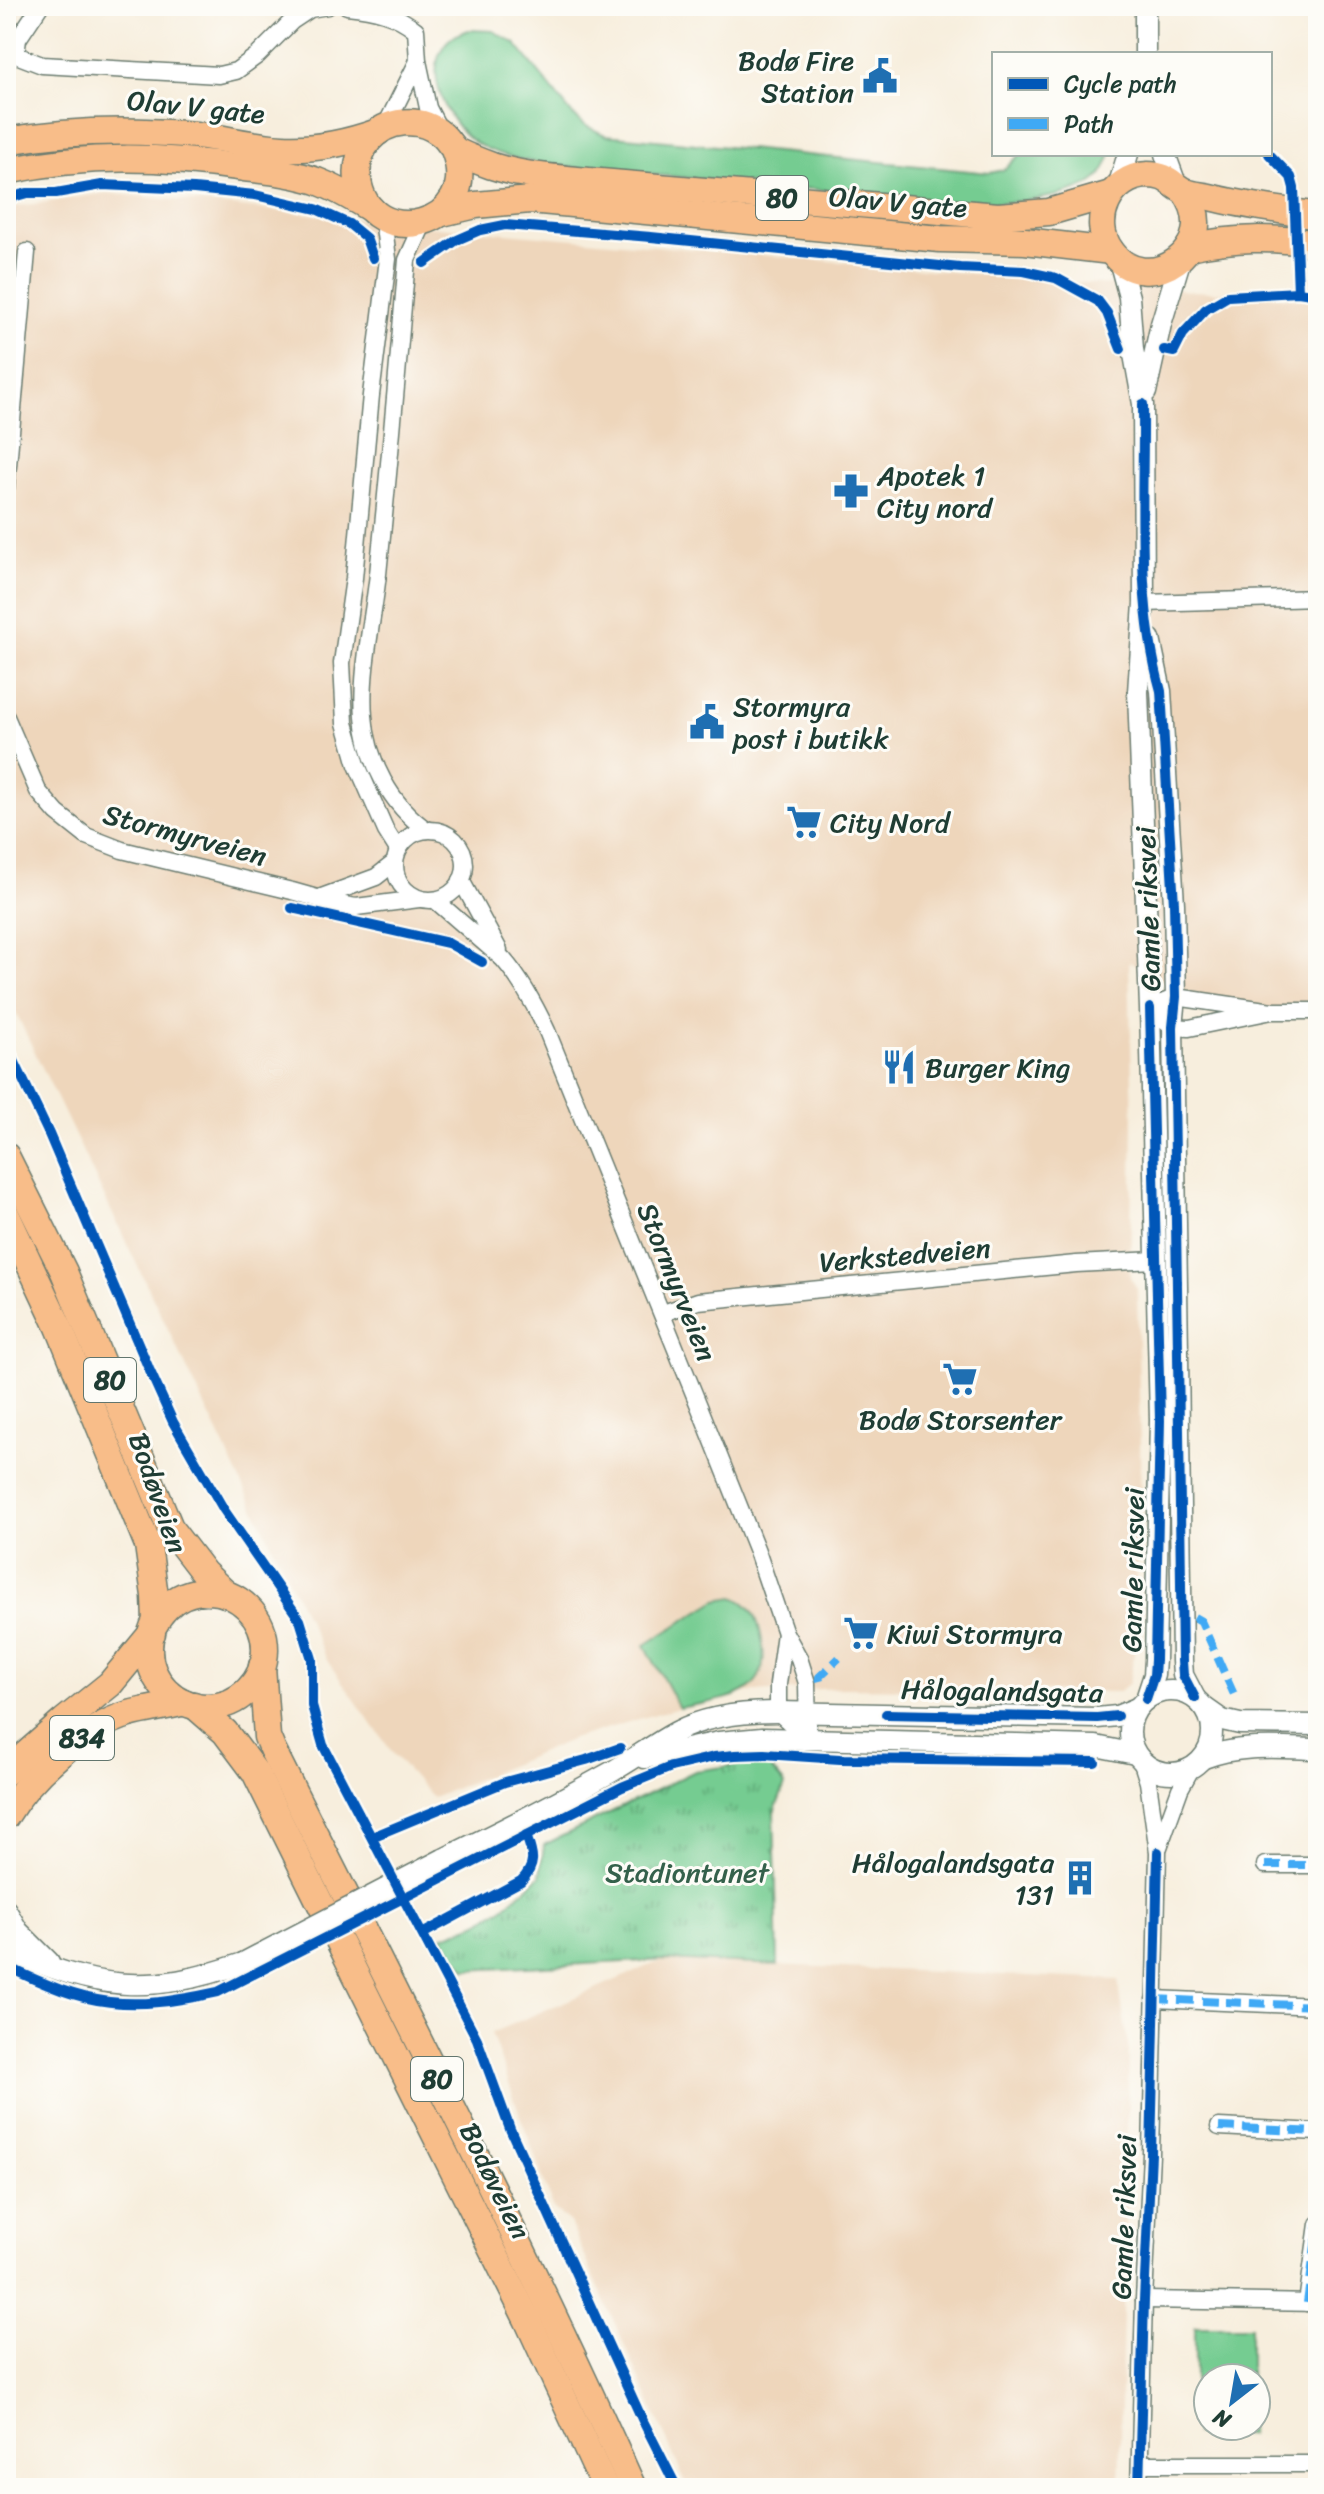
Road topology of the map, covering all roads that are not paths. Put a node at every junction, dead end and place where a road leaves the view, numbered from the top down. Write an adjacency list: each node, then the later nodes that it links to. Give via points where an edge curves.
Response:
1 (40, 6): 2 (street, via 18,39 16,55 42,65 219,75 236,71 310,9)
2 (328, 6)
3 (347, 6): 6 (street, via 401,18 416,30)
4 (1145, 6): 5 (street)
5 (1145, 52)
6 (418, 61): 7 (street); 9 (street, via 428,108)
7 (381, 130): 8 (main road, Olav V gate / 80, via 314,148 109,131); 9 (main road, Olav V gate / 80, via 414,122 433,128); 15 (main road, via 358,163 359,188)
8 (6, 141)
9 (448, 142): 14 (main road, Olav V gate / 80, via 495,167 523,174 998,216 1049,212); 17 (main road, via 458,161 459,183 456,195)
10 (1127, 156): 14 (street)
11 (1166, 156): 13 (street)
12 (6, 171): 15 (main road, Olav V gate / 80, via 94,158 175,159 297,175)
13 (1180, 188): 14 (main road, Olav V gate / 80, via 1150,175); 16 (main road, Olav V gate / 80); 20 (main road, via 1193,204 1196,219)
14 (1114, 190): 21 (main road, via 1101,218 1103,235)
15 (377, 214): 17 (main road, Olav V gate / 80, via 410,225); 28 (street, via 388,259 342,663 345,723)
16 (1318, 216)
17 (433, 218): 21 (main road, Olav V gate / 80, via 530,200 940,239 1025,241); 27 (street, via 407,260 364,716 380,775 409,818)
18 (1318, 244): 20 (main road, Olav V gate / 80, via 1221,240)
19 (27, 252): 23 (street)
20 (1185, 253): 21 (main road, Olav V gate / 80, via 1171,265 1150,270); 22 (street, Gamle riksvei, via 1161,324)
21 (1115, 255): 22 (street, Gamle riksvei, via 1129,297)
22 (1143, 404): 25 (street, Gamle riksvei)
23 (6, 488)
24 (1318, 598): 25 (street)
25 (1144, 603): 33 (street, Gamle riksvei, via 1161,691); 34 (street, Gamle riksvei, via 1138,692)
26 (6, 717): 30 (street, Stormyrveien, via 38,791 86,836 122,850)
27 (427, 830): 28 (street, via 405,840); 29 (street, via 443,832 457,843 464,859)
28 (396, 856): 30 (street, via 376,877); 31 (street, via 401,885 409,894)
29 (461, 880): 31 (street, via 446,896); 32 (street, Stormyrveien)
30 (319, 898): 31 (street, Stormyrveien, via 356,907)
31 (427, 899): 32 (street, Stormyrveien)
32 (503, 959): 41 (street, Stormyrveien, via 531,997 547,1031)
33 (1176, 997): 34 (street); 35 (street); 37 (street, Gamle riksvei)
34 (1150, 1008): 37 (street); 40 (street, Gamle riksvei)
35 (1272, 1011): 36 (street); 37 (street)
36 (1318, 1011)
37 (1173, 1027): 46 (street, Gamle riksvei, via 1182,1661 1183,1675)
38 (6, 1156): 42 (main road, Bodøveien / 80, via 64,1272 171,1530)
39 (6, 1214): 43 (main road, Bodøveien / 80, via 59,1327 148,1545)
40 (1155, 1260): 41 (street, Verkstedveien, via 698,1301); 48 (street, Gamle riksvei, via 1160,1420 1157,1597 1154,1675)
41 (663, 1313): 44 (street, Stormyrveien)
42 (226, 1594): 43 (main road, via 191,1594 171,1604); 45 (main road, Bodøveien / 80, via 247,1607 261,1628)
43 (154, 1627): 47 (main road, Bodøveien / 80, via 149,1653 157,1678); 57 (main road, 834, via 110,1684)
44 (785, 1633): 49 (street, Stormyrveien, via 807,1683); 50 (street, Stormyrveien)
45 (262, 1666): 47 (main road, via 235,1700 214,1706); 76 (main road, Bodøveien / 80, via 272,1749 524,2251)
46 (1200, 1703): 48 (street, Hålogalandsgata, via 1186,1693 1165,1691); 51 (street, Hålogalandsgata, via 1222,1720 1240,1724); 56 (street, via 1210,1718 1212,1739)
47 (189, 1704): 58 (main road, 834, via 128,1715 86,1735 40,1772); 75 (main road, Bodøveien / 80, via 225,1732 255,1772 527,2319)
48 (1142, 1704): 49 (street, Hålogalandsgata, via 1117,1716 1097,1718); 54 (street, Hålogalandsgata, via 1130,1726 1131,1745)
49 (808, 1711): 50 (street, Hålogalandsgata); 52 (street, Stormyrveien)
50 (778, 1712): 52 (street); 55 (street, Hålogalandsgata, via 701,1722 678,1730)
51 (1318, 1725)
52 (808, 1739): 54 (street, Hålogalandsgata, via 1096,1746); 55 (street, Hålogalandsgata, via 719,1742)
53 (1318, 1749): 56 (street, Hålogalandsgata, via 1246,1748 1223,1751)
54 (1139, 1758): 56 (street, Hålogalandsgata, via 1160,1773); 59 (street, Gamle riksvei, via 1148,1782)
55 (633, 1761): 64 (street, Hålogalandsgata, bridge, via 243,1963 157,1985 101,1982)
56 (1197, 1764): 59 (street, Gamle riksvei, via 1180,1789)
57 (6, 1772)
58 (6, 1816)
59 (1158, 1852): 65 (street, Gamle riksvei)
60 (1265, 1865): 61 (street)
61 (1318, 1865)
62 (6, 1910): 64 (street, Hålogalandsgata, via 18,1931)
63 (6, 1949): 64 (street, Hålogalandsgata)
64 (54, 1967)
65 (1154, 1999): 66 (street); 71 (street, Gamle riksvei)
66 (1318, 2005): 67 (street)
67 (1318, 2013)
68 (1219, 2127): 69 (street)
69 (1318, 2132)
70 (1318, 2224): 72 (street)
71 (1144, 2300): 72 (street); 73 (street, Gamle riksvei)
72 (1312, 2303)
73 (1141, 2464): 74 (street); 77 (street, Gamle riksvei)
74 (1318, 2464)
75 (605, 2488)
76 (633, 2488)
77 (1139, 2488)

